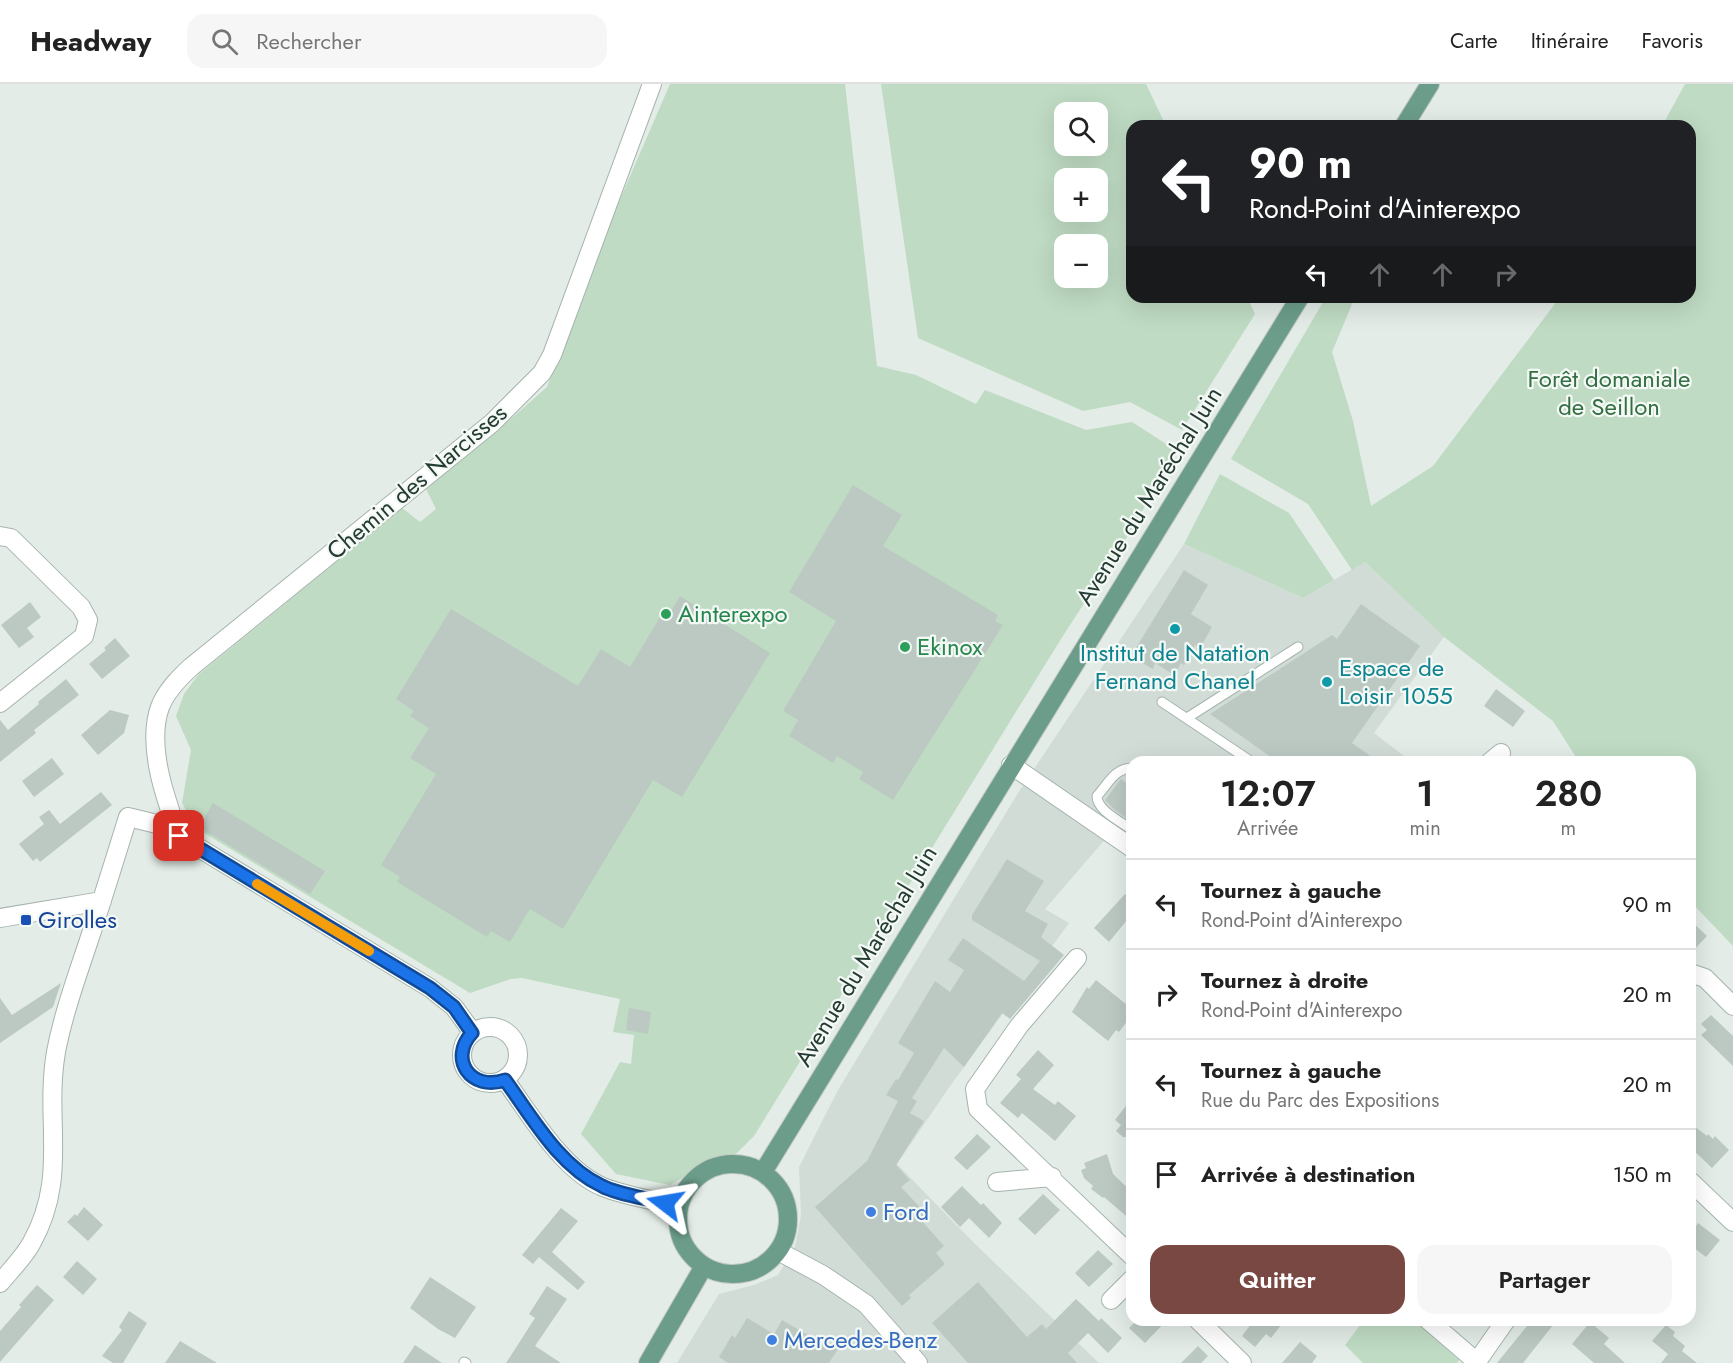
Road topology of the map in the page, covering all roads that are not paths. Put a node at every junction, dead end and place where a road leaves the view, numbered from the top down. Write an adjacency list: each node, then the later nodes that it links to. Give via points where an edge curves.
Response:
1 (652, 84): 14 (street, Chemin des Narcisses, via 542,373 492,423 191,667 171,688 160,707 157,751 166,798)
2 (1430, 84): 3 (main road)
3 (1408, 120)
4 (1295, 303): 11 (main road, Avenue du Maréchal Juin)
5 (0, 536): 8 (street, via 11,538 81,607 88,620 84,636)
6 (1298, 647): 9 (lane)
7 (1162, 702): 9 (lane)
8 (0, 703)
9 (1186, 718): 10 (lane)
10 (1243, 756)
11 (1011, 765): 15 (street); 23 (main road, Avenue du Maréchal Juin)
12 (1126, 769): 13 (lane, via 1117,772 1097,796 1101,807)
13 (1126, 826)
14 (179, 836): 16 (street, via 161,825 128,817); 21 (street, via 430,988 454,1007)
15 (1126, 844)
16 (102, 901): 17 (street); 32 (street, via 56,1052 50,1197 30,1246)
17 (0, 918)
18 (1077, 958): 24 (street, via 1019,1026 975,1089 978,1109)
19 (1696, 975): 20 (street, via 1705,978)
20 (1733, 1005)
21 (472, 1033): 22 (street, via 466,1039 462,1056 468,1073 486,1083); 22 (street, via 497,1027 511,1036 518,1059)
22 (505, 1080): 27 (street, via 555,1148 582,1174 603,1187)
23 (763, 1172): 27 (main road, via 737,1164 710,1169 695,1179); 30 (main road, via 785,1200 788,1226)
24 (1052, 1177): 25 (street); 29 (street)
25 (997, 1182)
26 (1696, 1187): 28 (street)
27 (679, 1206): 31 (main road, via 684,1245)
28 (1733, 1222)
29 (1126, 1250)
30 (778, 1251): 31 (main road, via 758,1269 744,1273 724,1273); 40 (street, via 823,1275 866,1305)
31 (704, 1266): 39 (main road)
32 (0, 1283)
33 (1126, 1285): 34 (street)
34 (1112, 1300)
35 (1204, 1326): 41 (street)
36 (1435, 1326): 38 (street)
37 (1502, 1326): 38 (street)
38 (1477, 1362)
39 (648, 1363)
40 (918, 1363)
41 (1242, 1363)

